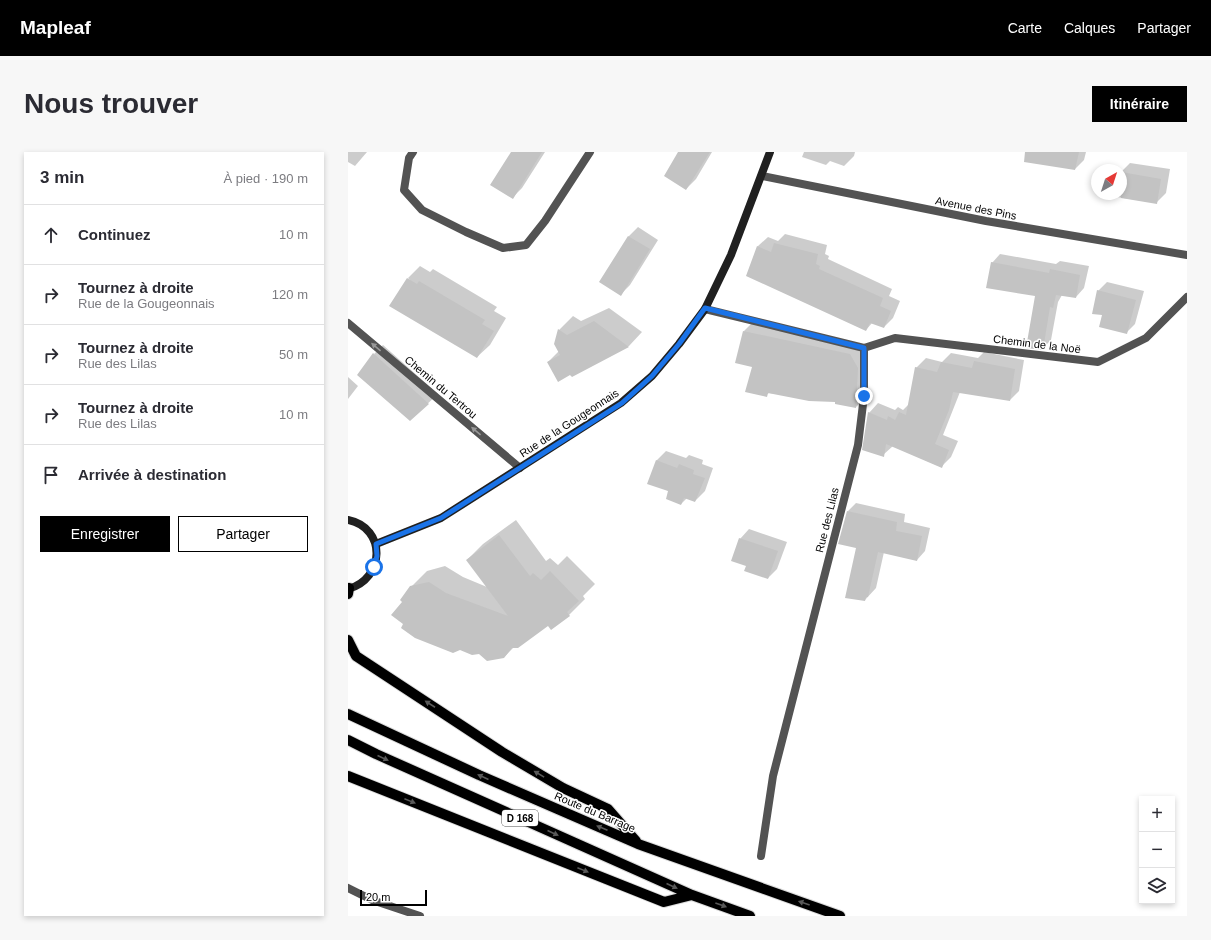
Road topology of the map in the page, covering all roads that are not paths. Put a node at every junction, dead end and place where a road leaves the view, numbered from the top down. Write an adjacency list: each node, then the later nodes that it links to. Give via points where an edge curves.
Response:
1 (414, 152): 2 (street, via 410,158 404,190 422,210 503,248 526,244 545,221)
2 (590, 152)
3 (770, 152): 4 (main road, Rue de la Gougeonnais)
4 (762, 176): 5 (street, Avenue des Pins, via 986,221); 7 (main road, Rue de la Gougeonnais, via 731,256)
5 (1187, 255)
6 (1187, 297): 9 (street, Chemin de la Noë, via 1146,338 1098,362 895,338)
7 (705, 308): 9 (street); 10 (main road, Rue de la Gougeonnais, via 652,376 622,403)
8 (348, 323): 10 (street, Chemin du Tertrou, one-way to 8)
9 (864, 348): 19 (street, Rue des Lilas, via 864,396 858,445 773,776)
10 (520, 468): 12 (main road, Rue de la Gougeonnais, via 441,518)
11 (348, 520): 12 (main road, via 364,526)
12 (376, 544): 13 (main road, via 377,556 372,572 360,584)
13 (348, 590)
14 (348, 640): 18 (main road, one-way to 14, via 608,810 563,788 502,752 356,656)
15 (348, 714): 18 (main road, Route du Barrage / D 168, one-way to 15, via 479,775)
16 (348, 740): 21 (main road, D 168, one-way to 21)
17 (348, 776): 21 (main road, D 168, one-way to 21, via 664,902)
18 (638, 844): 24 (main road, Route du Barrage / D 168, one-way to 18)
19 (761, 856)
20 (348, 888): 22 (street, via 372,900)
21 (692, 895): 23 (main road, D 168, one-way to 23)
22 (420, 916)
23 (750, 916)
24 (840, 916)

